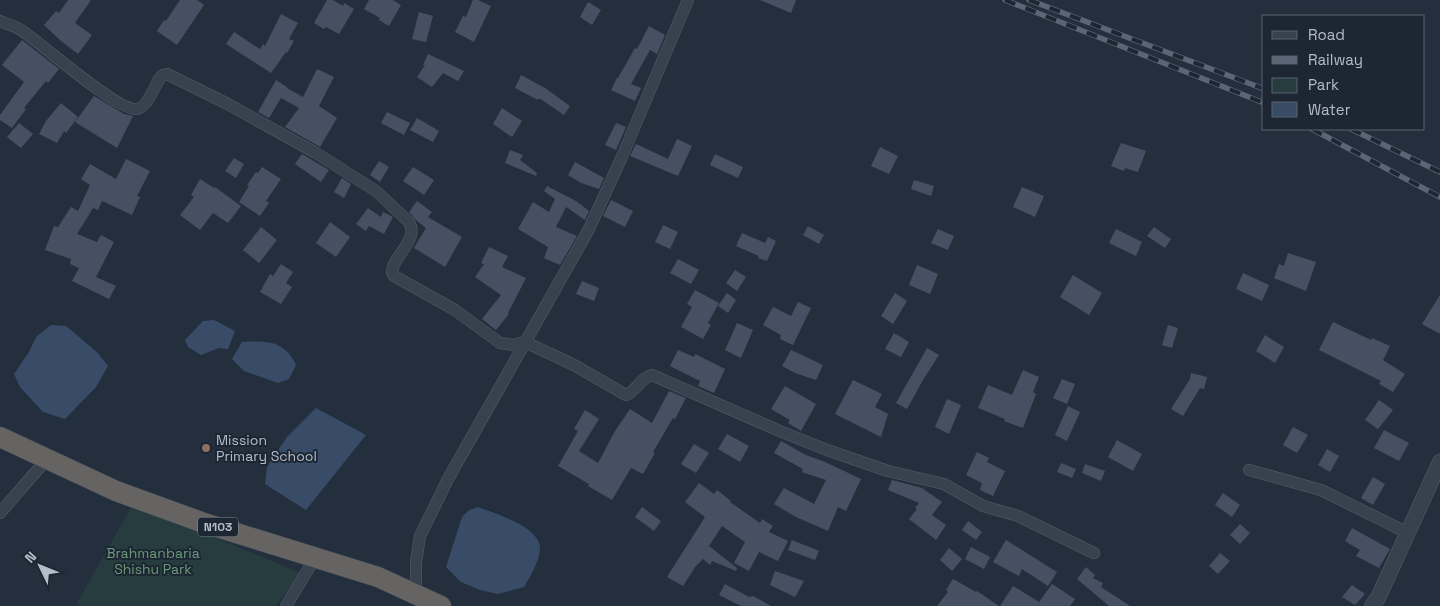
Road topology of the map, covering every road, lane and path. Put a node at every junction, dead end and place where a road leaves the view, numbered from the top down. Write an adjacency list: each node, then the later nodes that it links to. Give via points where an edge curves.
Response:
1 (688, 0): 3 (street, via 588,231)
2 (0, 21): 3 (street, via 20,29 91,85 129,108 142,107 162,75 167,74 316,153 376,192 409,222 412,233 393,266 394,276 456,310 500,343 513,345)
3 (525, 342): 10 (street, via 574,365 622,394 630,394 646,376 652,375 827,450 888,471 944,484 984,506 1018,516); 12 (street, via 448,479 420,536)
4 (0, 437): 5 (highway, N103)
5 (47, 459): 8 (street); 11 (highway, N103, via 116,491)
6 (1440, 462): 9 (street)
7 (1249, 470): 9 (street, via 1321,490)
8 (0, 513)
9 (1408, 533): 15 (street)
10 (1094, 553)
11 (315, 558): 12 (highway, N103, via 378,577); 13 (street)
12 (416, 595): 14 (highway, N103)
13 (286, 606)
14 (440, 606)
15 (1372, 606)

